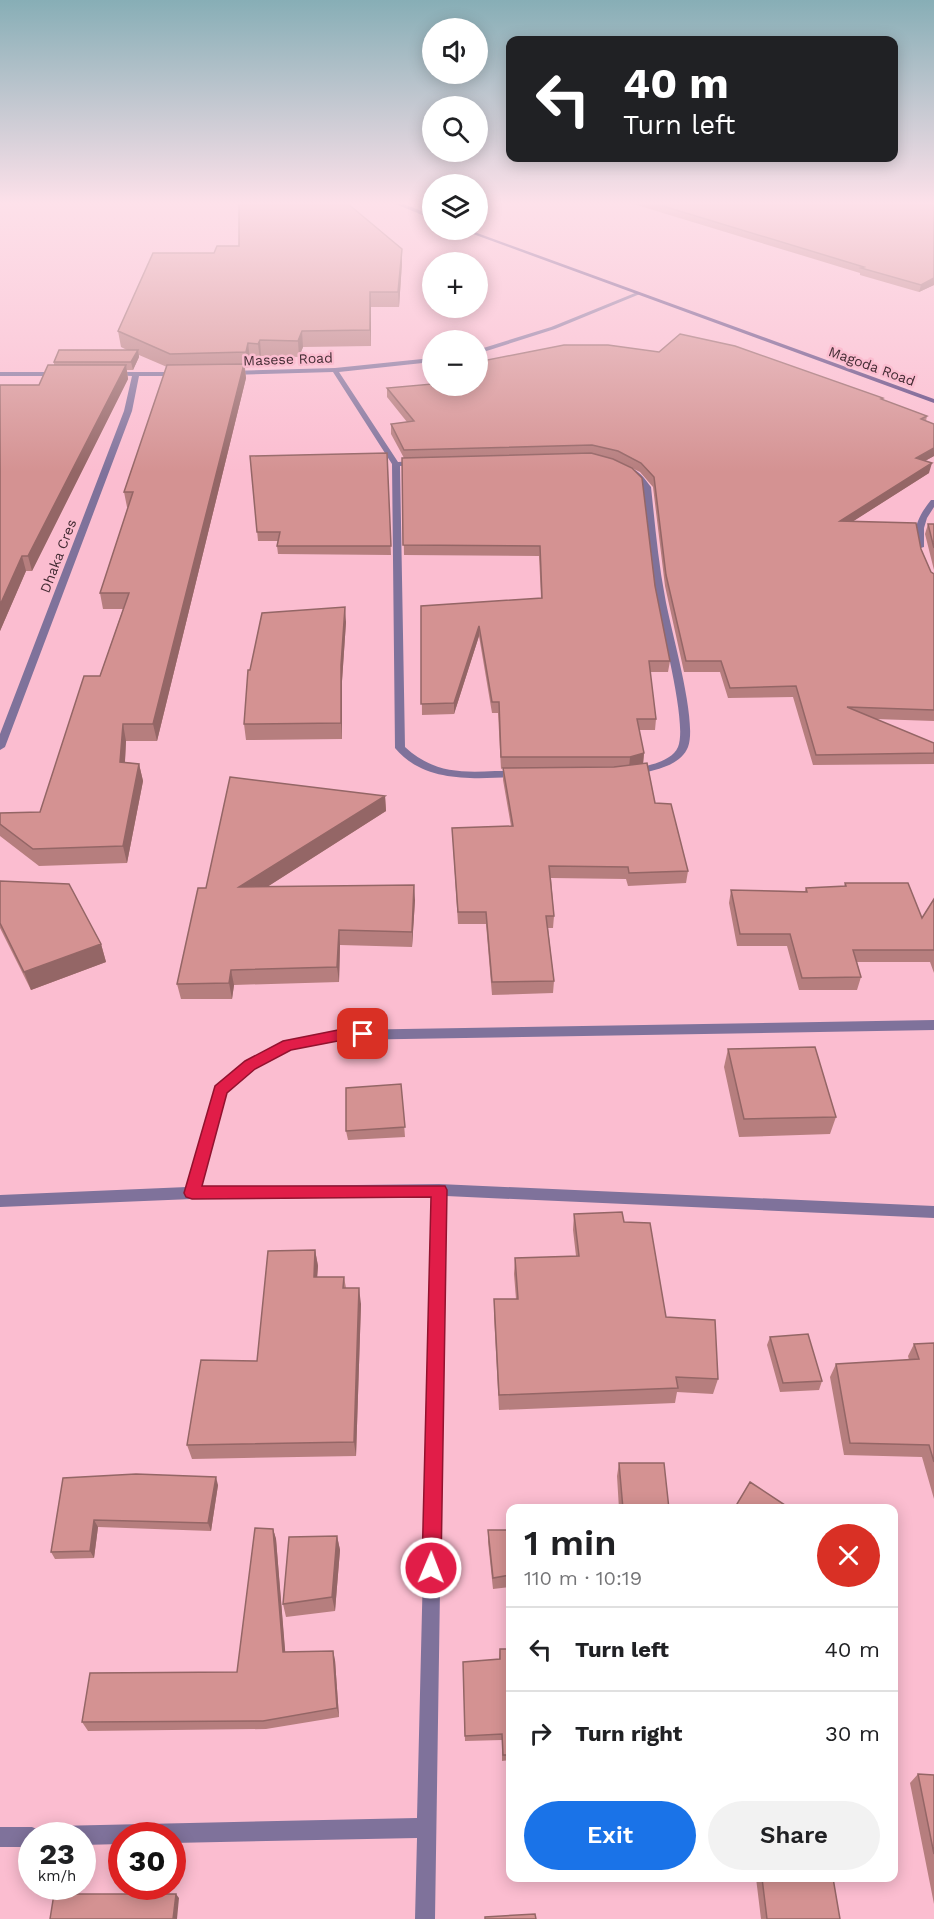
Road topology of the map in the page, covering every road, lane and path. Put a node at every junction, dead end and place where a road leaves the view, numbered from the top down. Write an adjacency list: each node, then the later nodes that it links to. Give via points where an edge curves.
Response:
1 (633, 293): 2 (street, Magoda Road)
2 (637, 294): 3 (street, via 553,328); 12 (street, Magoda Road)
3 (488, 349)
4 (422, 361): 5 (street, Masese Road)
5 (335, 370): 11 (street, Masese Road); 14 (street)
6 (0, 374): 7 (street)
7 (64, 374)
8 (100, 374): 9 (street)
9 (136, 374): 10 (street); 18 (street, Dhaka Cres, via 128,411)
10 (189, 374)
11 (222, 374)
12 (934, 401)
13 (431, 463): 14 (street)
14 (396, 464): 20 (street, via 400,748 412,761 437,772)
15 (621, 467): 19 (street, via 641,478 647,487 660,596 684,719 684,745 674,757 653,767)
16 (934, 502): 17 (street, via 922,517 918,531)
17 (924, 556)
18 (0, 747)
19 (618, 773)
20 (527, 774)
21 (934, 1025): 23 (street, via 343,1035 288,1045 250,1065 220,1090)
22 (439, 1190): 23 (street); 25 (street); 26 (street)
23 (192, 1193): 24 (street)
24 (0, 1201)
25 (934, 1212)
26 (426, 1828): 27 (street); 30 (street)
27 (96, 1835)
28 (0, 1837): 29 (street)
29 (18, 1837)
30 (425, 1919)

